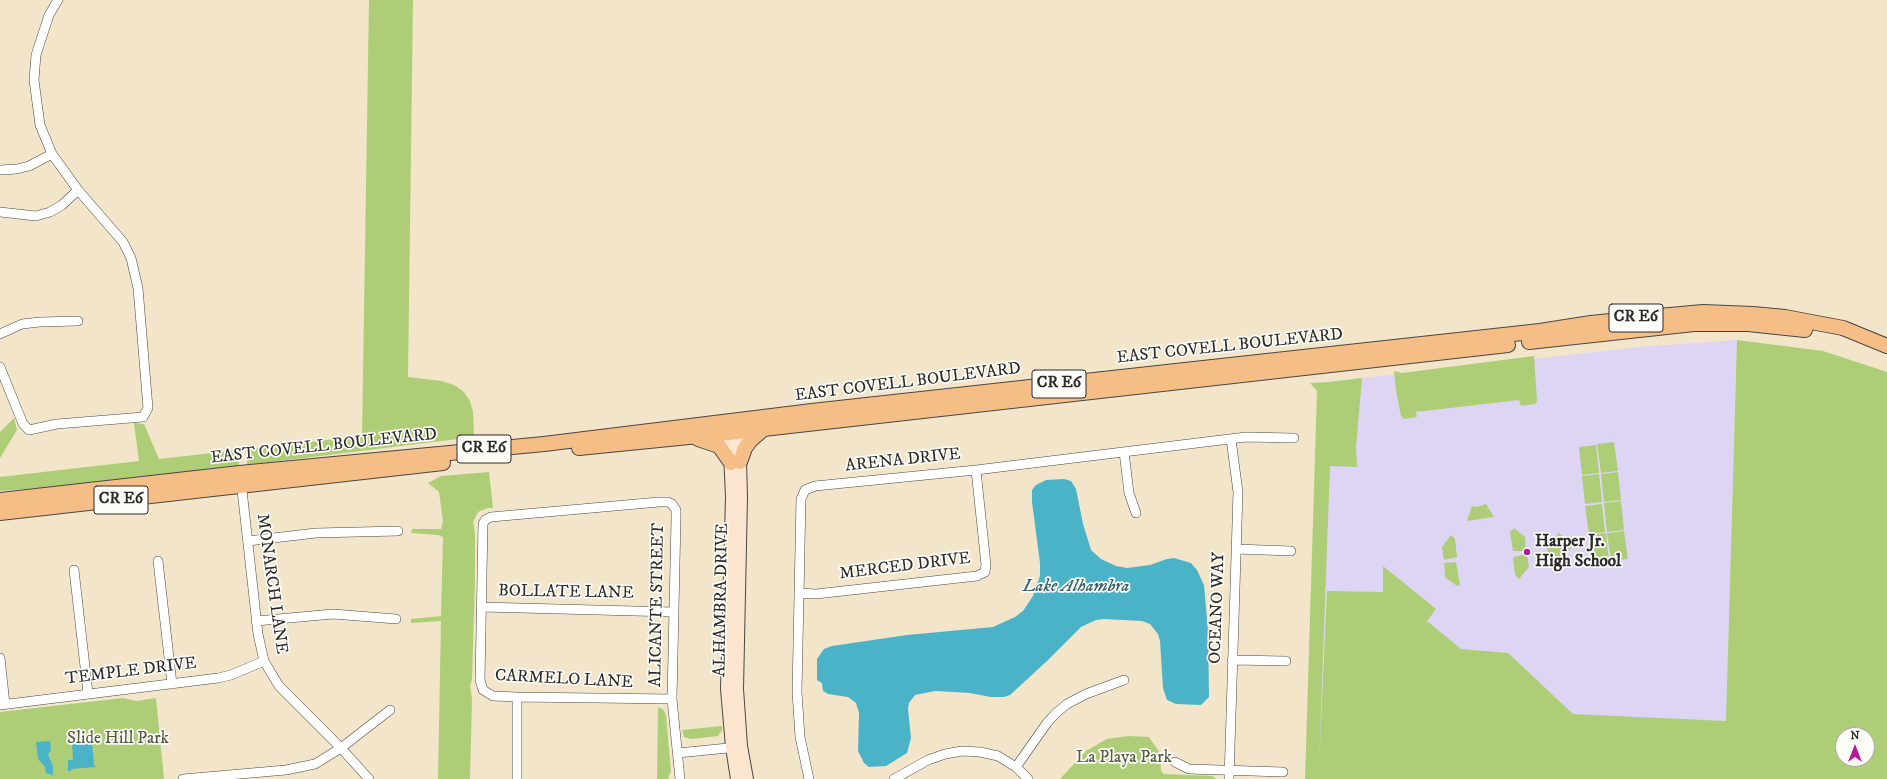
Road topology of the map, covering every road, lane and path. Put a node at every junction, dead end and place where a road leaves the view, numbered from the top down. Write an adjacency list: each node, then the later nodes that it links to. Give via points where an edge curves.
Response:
1 (58, 0): 2 (street, via 49,15 36,55 34,80 40,125)
2 (52, 154): 3 (street, via 29,166); 4 (street)
3 (0, 170)
4 (78, 190): 5 (street, via 62,205 36,216); 10 (street, via 123,242 136,273 148,408 143,417 56,424 29,430 23,424)
5 (0, 212)
6 (78, 321): 7 (street, via 22,324)
7 (0, 334)
8 (1887, 346): 11 (main road, EAST COVELL BOULEVARD / CR E6, via 1843,328 1818,323 1754,314 1703,312 1599,322)
9 (1887, 350): 12 (main road, EAST COVELL BOULEVARD / CR E6, via 1794,328 1748,324 1694,324)
10 (0, 367)
11 (733, 427): 12 (main road, EAST COVELL BOULEVARD / CR E6); 13 (main road, EAST COVELL BOULEVARD / CR E6); 17 (main road, ALHAMBRA DRIVE); 19 (main road, EAST COVELL BOULEVARD / CR E6, via 544,444)
12 (766, 428): 17 (main road, via 751,440)
13 (688, 437): 17 (main road, via 719,446); 19 (main road, EAST COVELL BOULEVARD / CR E6)
14 (1294, 438): 15 (street, ARENA DRIVE)
15 (1231, 439): 16 (street, ARENA DRIVE); 28 (street, OCEANO WAY, via 1238,492)
16 (1124, 452): 18 (street, ARENA DRIVE); 24 (street, via 1129,493)
17 (736, 463): 48 (main road, ALHAMBRA DRIVE, via 727,688)
18 (976, 470): 32 (street, ARENA DRIVE, via 815,486 805,490 801,499); 32 (street, MERCED DRIVE, via 986,566 984,572 977,576)
19 (241, 480): 21 (main road, EAST COVELL BOULEVARD / CR E6); 23 (main road, EAST COVELL BOULEVARD / CR E6); 27 (street, MONARCH LANE)
20 (0, 496): 21 (main road)
21 (22, 497): 22 (main road, EAST COVELL BOULEVARD / CR E6)
22 (0, 500)
23 (0, 513)
24 (1136, 513)
25 (485, 520): 33 (street, CARMELO LANE); 34 (street, ALICANTE STREET, via 491,517 668,502 676,510)
26 (398, 531): 27 (street, via 316,533)
27 (248, 541): 36 (street, MONARCH LANE)
28 (1236, 549): 29 (street); 38 (street, OCEANO WAY)
29 (1291, 551)
30 (158, 560): 42 (street)
31 (74, 570): 43 (street)
32 (799, 594): 61 (street, ARENA DRIVE, via 797,692 800,737)
33 (482, 607): 34 (street, BOLLATE LANE); 44 (street, CARMELO LANE, via 480,680 483,690 493,696)
34 (673, 612): 45 (street, ALICANTE STREET)
35 (396, 620): 36 (street, via 333,614)
36 (256, 621): 39 (street, MONARCH LANE)
37 (0, 658): 46 (street)
38 (1232, 660): 40 (street); 54 (street, OCEANO WAY)
39 (264, 661): 42 (street, TEMPLE DRIVE, via 231,675); 49 (street, MONARCH LANE, via 279,686)
40 (1286, 661)
41 (1124, 680): 52 (street, via 1067,704 1047,723)
42 (172, 684): 43 (street, TEMPLE DRIVE)
43 (88, 693): 46 (street, TEMPLE DRIVE)
44 (517, 697): 45 (street, CARMELO LANE); 57 (street)
45 (672, 699): 50 (street, ALICANTE STREET)
46 (3, 704)
47 (390, 710): 49 (street)
48 (736, 747): 50 (street); 59 (main road, ALHAMBRA DRIVE); 60 (main road, ALHAMBRA DRIVE)
49 (341, 748): 55 (street, via 315,764 302,768); 56 (street, MONARCH LANE)
50 (678, 753): 58 (street, ALICANTE STREET)
51 (1175, 762): 54 (street, via 1189,769)
52 (1016, 767): 62 (street, via 998,756 962,751 928,760); 63 (street)
53 (1283, 772): 54 (street)
54 (1229, 775)
55 (184, 779)
56 (369, 779)
57 (517, 779)
58 (680, 779)
59 (737, 779)
60 (747, 779)
61 (808, 779)
62 (894, 779)
63 (1028, 779)

